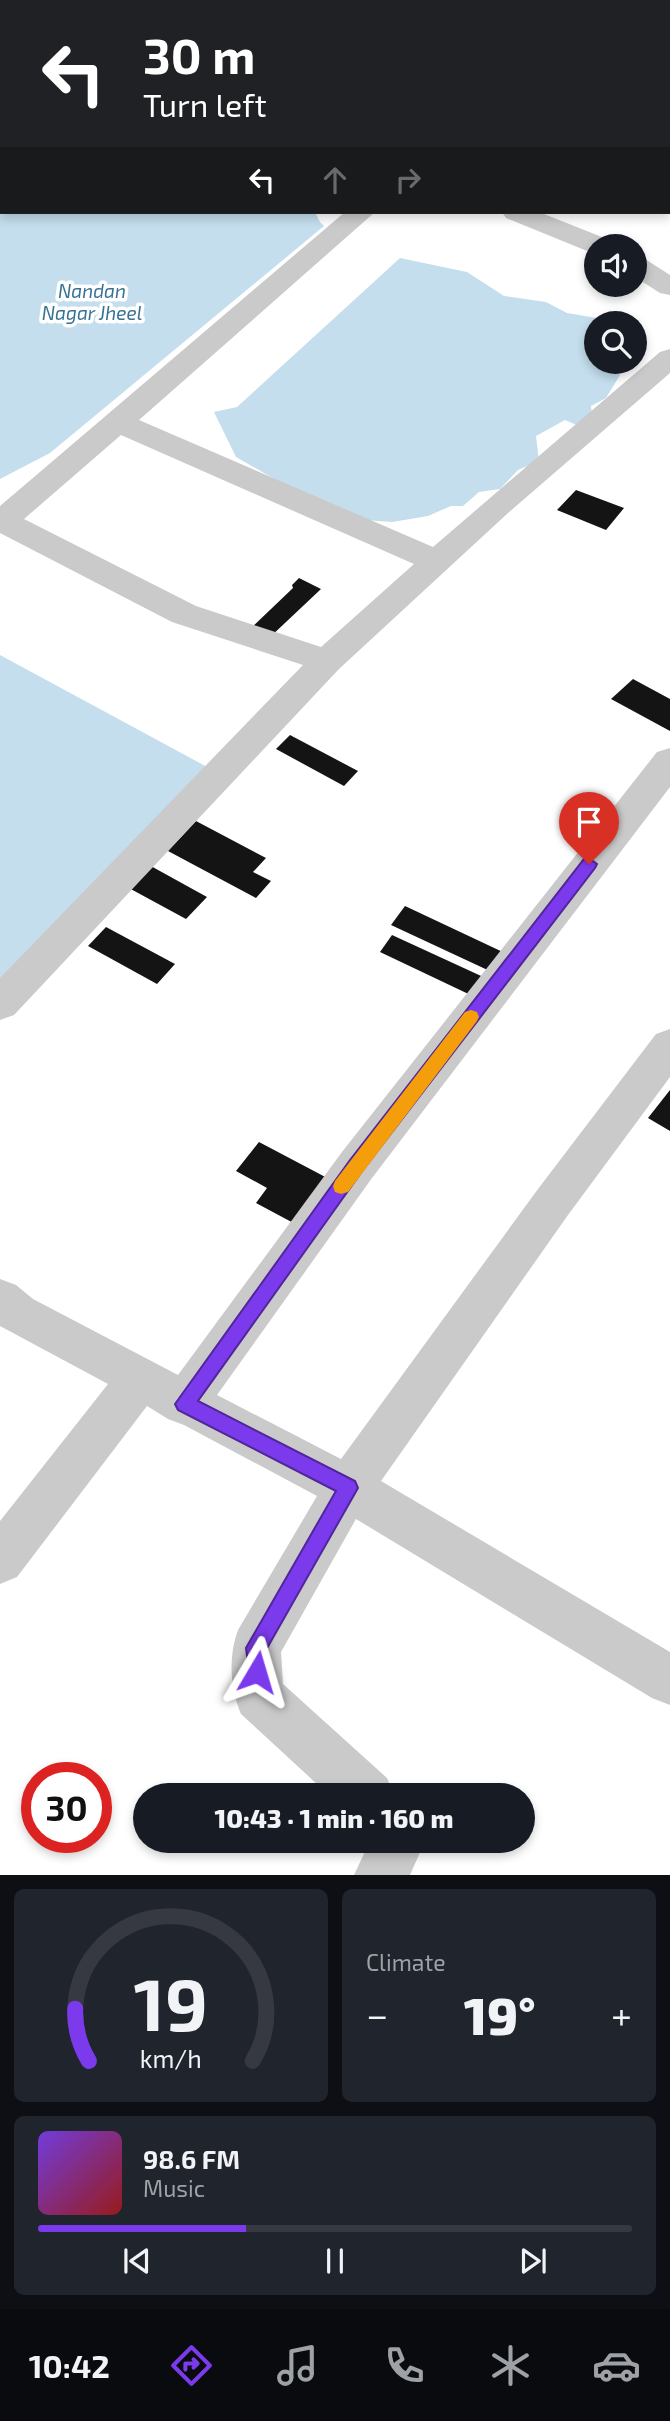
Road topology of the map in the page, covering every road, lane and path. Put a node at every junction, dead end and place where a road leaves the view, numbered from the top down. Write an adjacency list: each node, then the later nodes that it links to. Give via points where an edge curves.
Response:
1 (359, 214): 7 (street)
2 (521, 214): 3 (street)
3 (584, 240)
4 (647, 273): 5 (street)
5 (670, 287)
6 (670, 358): 9 (street)
7 (116, 421): 8 (street); 9 (street)
8 (1, 522): 10 (street, via 184,614)
9 (437, 561): 10 (street)
10 (327, 661): 12 (street)
11 (670, 761): 16 (street, via 357,1165)
12 (0, 1004)
13 (670, 1046): 17 (street)
14 (0, 1299): 15 (street, via 17,1313)
15 (140, 1379): 16 (street); 18 (street)
16 (184, 1404): 17 (street)
17 (348, 1488): 19 (street); 20 (street, via 256,1648 259,1696)
18 (0, 1560)
19 (670, 1680)
20 (355, 1783)
21 (393, 1853): 22 (street)
22 (381, 1875)

